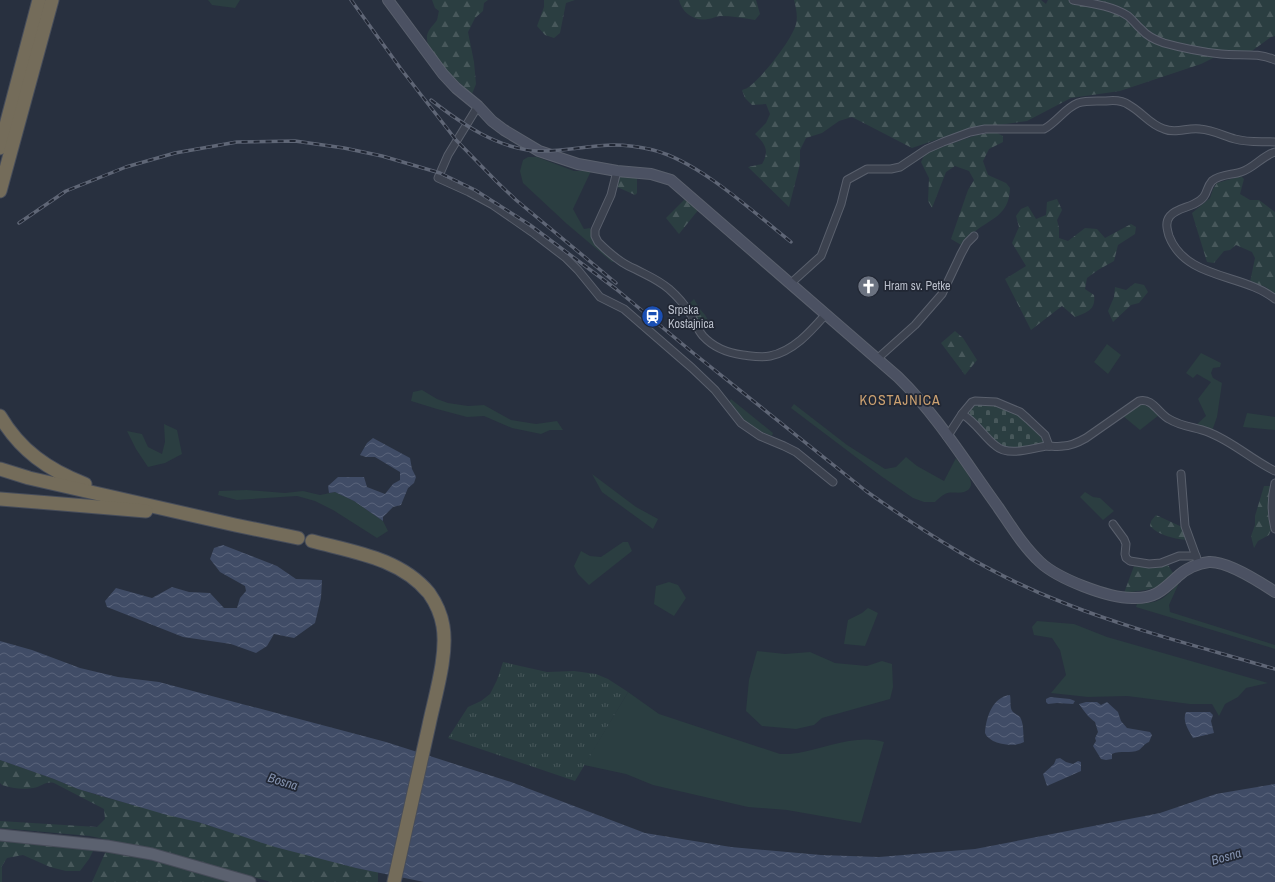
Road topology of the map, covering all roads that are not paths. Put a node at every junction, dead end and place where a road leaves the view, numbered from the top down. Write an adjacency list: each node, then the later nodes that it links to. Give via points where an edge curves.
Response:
1 (39, 0): 8 (highway)
2 (52, 0): 11 (highway)
3 (388, 0): 6 (main road, via 443,74)
4 (1072, 0): 5 (street, via 1124,13 1147,35 1165,43 1208,52 1255,55)
5 (1275, 60)
6 (478, 106): 10 (main road, via 492,121 539,151 578,164); 24 (street, via 448,155 438,176 439,180 494,205 554,249 578,270 600,297 624,309 692,368 715,390 740,423 760,436 796,452)
7 (1275, 142): 13 (street, via 1247,142 1200,128 1165,130 1131,105 1116,100 1078,103 1044,129 985,129 970,132 928,149 900,167 867,169 846,180 841,204 825,249 818,260)
8 (0, 148)
9 (1275, 152): 14 (street, via 1248,169 1217,177 1211,182 1201,200 1170,215 1167,227 1173,246 1189,262 1227,279 1260,289)
10 (616, 171): 13 (main road, via 651,174 671,180); 15 (street, via 611,195 595,230 598,242 634,269 652,276 670,290 690,314 700,332 712,344 737,354 771,356 789,349)
11 (0, 191)
12 (974, 236): 16 (street, via 967,243 942,294 915,325)
13 (790, 284): 15 (main road)
14 (1275, 299)
15 (826, 314): 16 (main road)
16 (877, 359): 19 (main road, via 916,394)
17 (962, 414): 19 (street); 20 (street, via 1002,450 1022,451); 20 (street, via 975,400 1008,406 1020,412 1045,434)
18 (0, 416): 27 (highway, via 24,448 43,463 69,478)
19 (947, 437): 33 (main road, via 1026,547 1041,563 1063,577 1104,593 1145,598 1157,594)
20 (1049, 446): 22 (street, via 1077,443 1144,400 1168,419 1208,432)
21 (0, 469): 27 (highway)
22 (1275, 471)
23 (1181, 474): 33 (street, via 1185,526)
24 (832, 482)
25 (1275, 483): 30 (street, via 1272,516)
26 (0, 500): 28 (highway, via 50,502)
27 (134, 502): 28 (highway)
28 (206, 518): 31 (highway)
29 (1113, 524): 33 (street, via 1124,539 1126,558 1130,561 1149,564 1179,556)
30 (1275, 529)
31 (298, 538)
32 (312, 541): 37 (highway, via 378,558 408,574 429,594 439,611 443,627 442,658 436,694)
33 (1198, 560): 34 (main road, via 1229,567)
34 (1275, 592)
35 (0, 835): 36 (main road, via 106,846 152,854)
36 (250, 882)
37 (394, 882)

